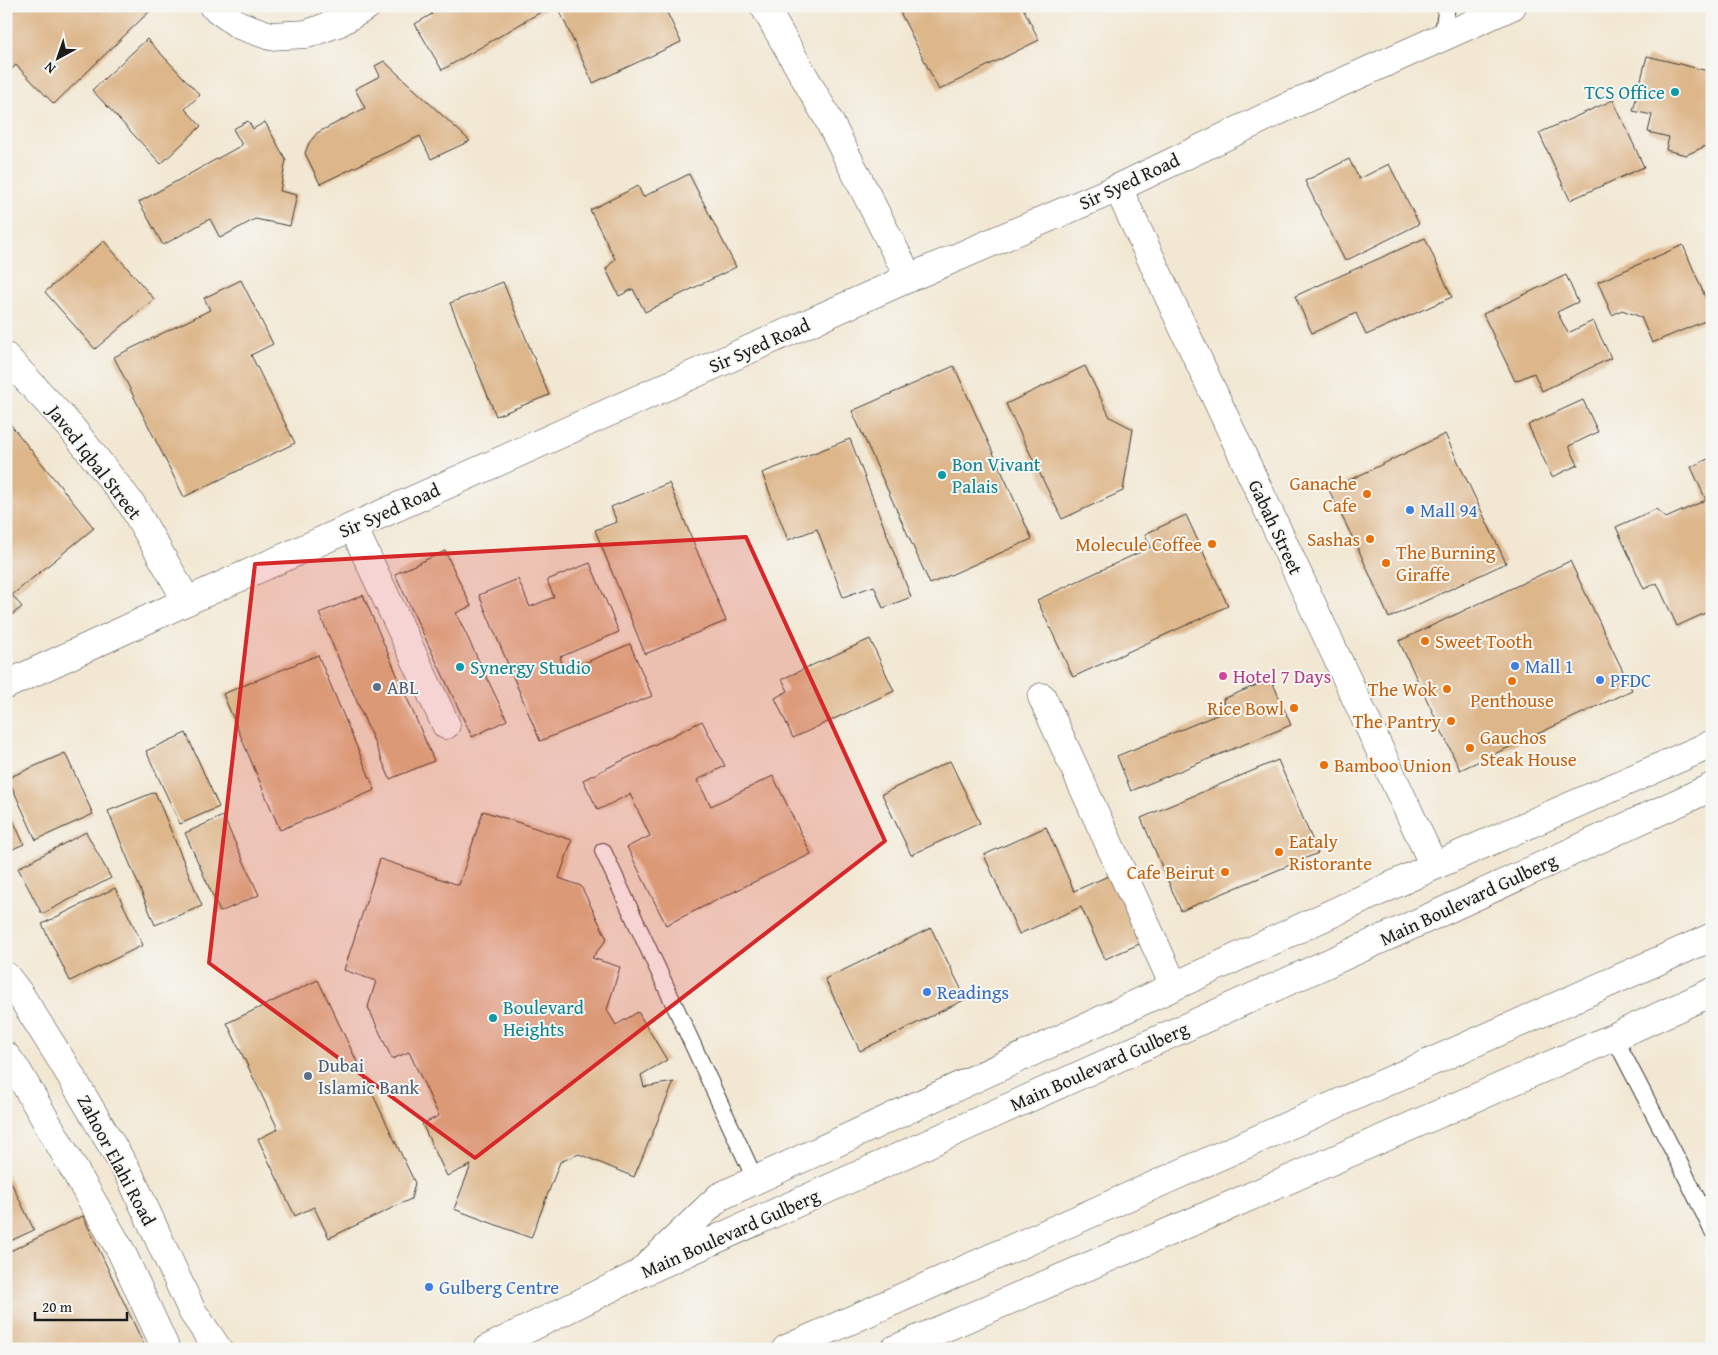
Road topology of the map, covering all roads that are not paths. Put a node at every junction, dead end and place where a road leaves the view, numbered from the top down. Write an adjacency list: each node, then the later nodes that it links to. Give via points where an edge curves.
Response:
1 (213, 6): 2 (street, via 239,26 270,36 307,34 340,22)
2 (367, 6)
3 (764, 6): 8 (street, via 826,115)
4 (1447, 6): 6 (lane)
5 (1512, 6): 6 (street, Sir Syed Road)
6 (1442, 37): 7 (street, Sir Syed Road)
7 (1118, 188): 8 (street, Sir Syed Road); 18 (street, Gabah Street)
8 (910, 278): 10 (street, Sir Syed Road)
9 (6, 358): 11 (street, Javed Iqbal Street, via 70,426 132,504)
10 (353, 527): 11 (street, Sir Syed Road); 14 (street)
11 (187, 600): 12 (street, Sir Syed Road)
12 (6, 685)
13 (1042, 697): 21 (street)
14 (446, 726)
15 (1712, 744): 18 (street)
16 (1706, 793): 27 (street, Main Boulevard Gulberg)
17 (603, 851): 25 (lane)
18 (1434, 866): 21 (street)
19 (1712, 937): 31 (street)
20 (6, 976): 29 (street, Zahoor Elahi Road, via 20,992 130,1176 192,1311)
21 (1174, 986): 25 (street)
22 (1712, 992): 23 (street)
23 (1614, 1037): 26 (lane); 32 (street)
24 (6, 1056): 28 (street, Zahoor Elahi Road, via 121,1251)
25 (756, 1181): 27 (street, via 719,1197)
26 (1712, 1230)
27 (637, 1276): 30 (street, Main Boulevard Gulberg)
28 (166, 1349)
29 (218, 1349)
30 (487, 1349)
31 (786, 1349)
32 (895, 1349)

